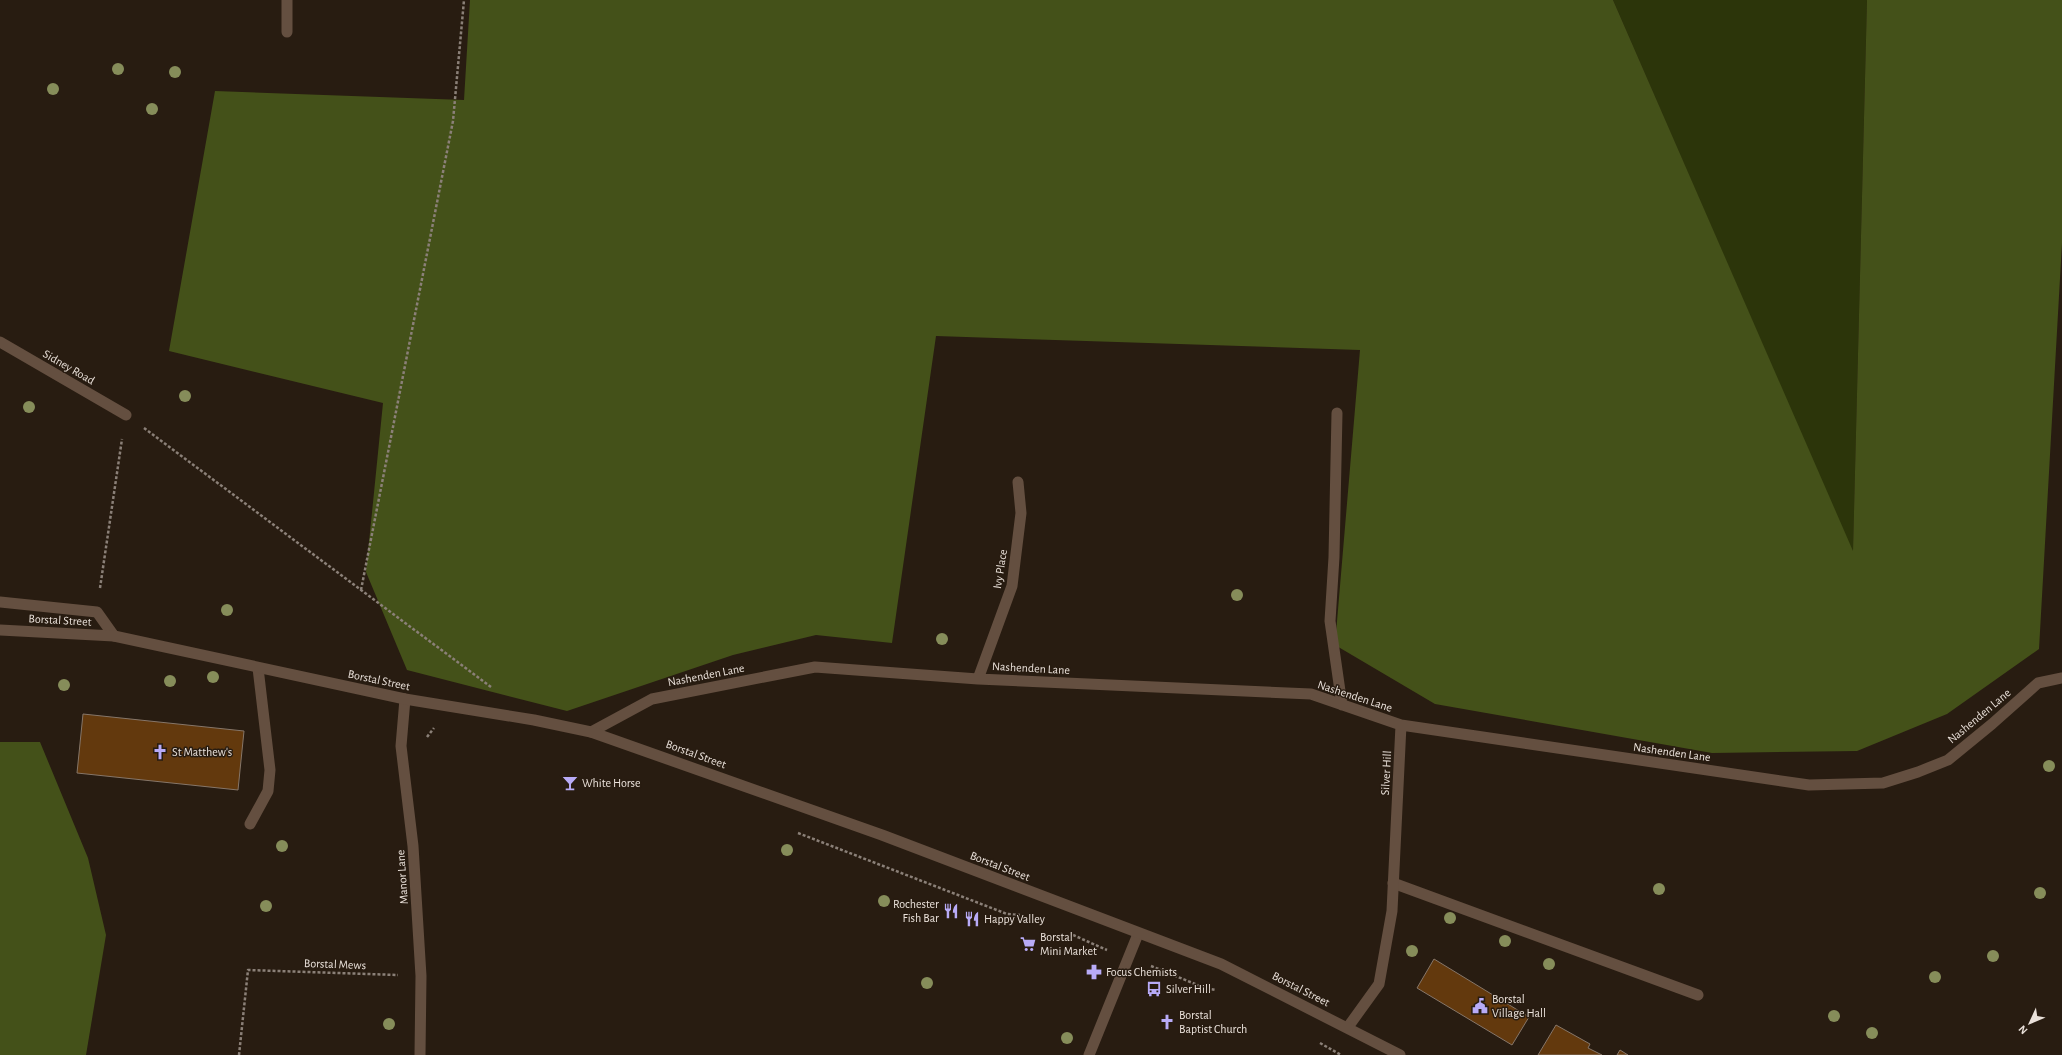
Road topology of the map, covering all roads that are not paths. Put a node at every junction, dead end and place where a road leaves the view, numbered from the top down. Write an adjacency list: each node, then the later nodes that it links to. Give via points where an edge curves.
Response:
1 (286, 0): 2 (street)
2 (286, 32)
3 (0, 342): 5 (street, Sidney Road)
4 (1337, 413): 14 (street, via 1330,621)
5 (126, 415)
6 (1018, 482): 12 (street, Ivy Place, via 1021,513 1012,586)
7 (0, 602): 9 (street, via 97,612)
8 (0, 630): 9 (street, Borstal Street)
9 (114, 636): 10 (street, Borstal Street)
10 (258, 668): 13 (street, Borstal Street); 17 (street, via 270,770 268,791)
11 (2062, 678): 15 (street, Nashenden Lane, via 2038,683 1948,760 1883,783 1809,785)
12 (978, 679): 14 (street, Nashenden Lane, via 1311,694); 16 (street, Nashenden Lane, via 815,667 652,699)
13 (405, 699): 16 (street, Borstal Street); 22 (street, Manor Lane, via 401,746 413,846 421,976)
14 (1342, 705): 15 (street, Nashenden Lane)
15 (1401, 725): 18 (street, Silver Hill)
16 (591, 732): 19 (street, Borstal Street, via 882,834)
17 (250, 824)
18 (1393, 883): 20 (street); 21 (street, Silver Hill, via 1392,911 1379,984)
19 (1138, 934): 21 (street, Borstal Street, via 1228,968); 23 (street)
20 (1698, 995)
21 (1348, 1027): 24 (street, Borstal Street)
22 (420, 1055)
23 (1089, 1055)
24 (1400, 1055)

